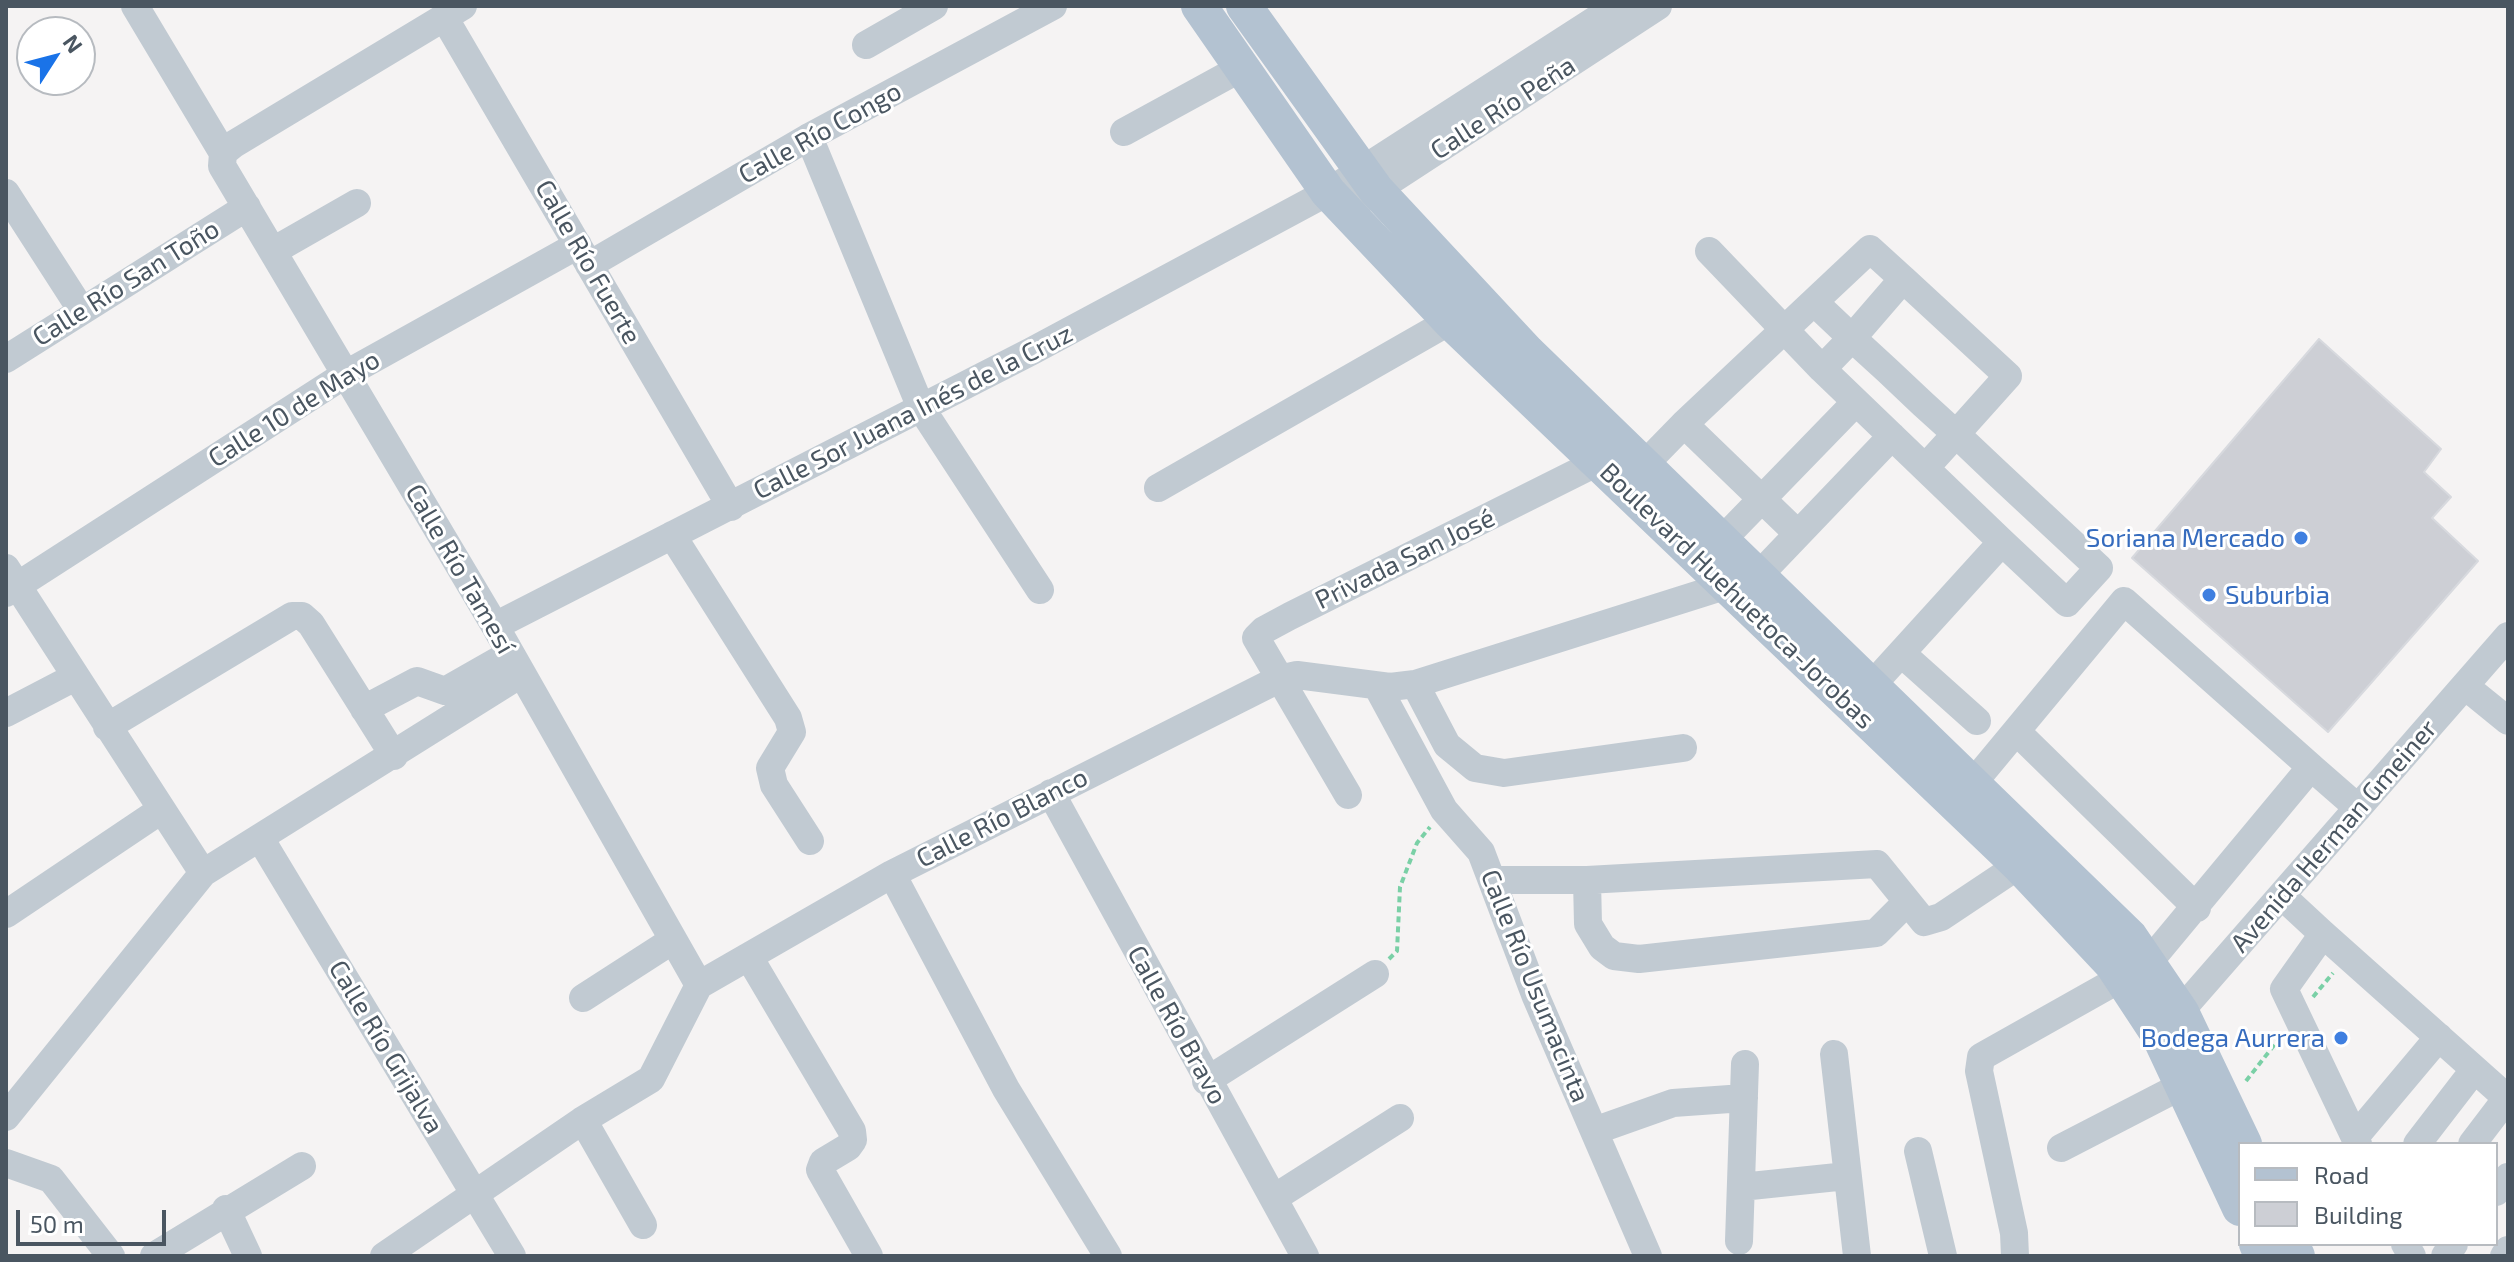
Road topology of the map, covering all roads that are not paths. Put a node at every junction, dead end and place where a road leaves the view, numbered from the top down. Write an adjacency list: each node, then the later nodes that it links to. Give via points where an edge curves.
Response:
1 (135, 6): 13 (street, Calle Río Tamesí)
2 (934, 6): 9 (street)
3 (1053, 6): 12 (street, Calle Río Congo)
4 (1199, 6): 10 (main road, Boulevard Huehuetoca-Jorobas)
5 (1244, 6): 14 (main road, Boulevard Huehuetoca-Jorobas)
6 (1617, 6): 14 (street, Calle Río Peña)
7 (1658, 6): 14 (street, Calle Río Peña)
8 (454, 11): 13 (street); 20 (street, Calle Río Fuerte)
9 (866, 45)
10 (1241, 68): 11 (street); 14 (main road, Boulevard Huehuetoca-Jorobas)
11 (1124, 132)
12 (809, 137): 20 (street, Calle Río Congo); 31 (street)
13 (223, 153): 17 (street, Calle Río Tamesí, via 222,166)
14 (1353, 190): 24 (main road, Boulevard Huehuetoca-Jorobas); 31 (street, Calle Sor Juana Inés de la Cruz); 36 (main road, Boulevard Huehuetoca-Jorobas)
15 (6, 193): 23 (street)
16 (357, 203): 18 (street)
17 (247, 207): 18 (street, Calle Río Tamesí); 23 (street, Calle Río San Toño)
18 (273, 251): 29 (street, Calle Río Tamesí)
19 (1709, 251): 25 (street)
20 (584, 255): 29 (street, Calle 10 de Mayo); 42 (street, Calle Río Fuerte)
21 (1903, 279): 22 (street, via 1870,249); 26 (street); 33 (street, via 2008,376)
22 (1815, 303): 25 (street); 26 (street)
23 (82, 311): 27 (street, Calle Río San Toño)
24 (1450, 321): 35 (main road, Boulevard Huehuetoca-Jorobas); 39 (street)
25 (1785, 332): 28 (street); 32 (street)
26 (1852, 338): 28 (street); 33 (street)
27 (6, 359)
28 (1822, 369): 30 (street)
29 (346, 374): 49 (street, Calle 10 de Mayo); 53 (street, Calle Río Tamesí)
30 (1856, 402): 34 (street); 40 (street)
31 (921, 408): 42 (street, Calle Sor Juana Inés de la Cruz); 51 (street)
32 (1684, 424): 36 (street); 40 (street)
33 (1956, 434): 37 (street); 38 (street)
34 (1892, 436): 37 (street); 43 (street)
35 (1598, 462): 50 (main road, Boulevard Huehuetoca-Jorobas); 58 (street, Privada San José, via 1264,630 1256,638)
36 (1644, 465): 45 (main road, Boulevard Huehuetoca-Jorobas)
37 (1925, 468): 41 (street)
38 (1995, 471): 41 (street); 47 (street)
39 (1158, 488)
40 (1762, 499): 43 (street); 45 (street)
41 (1964, 505): 46 (street)
42 (731, 507): 44 (street, Calle Sor Juana Inés de la Cruz)
43 (1798, 534): 48 (street)
44 (672, 535): 53 (street, Calle Sor Juana Inés de la Cruz); 78 (street, via 788,718 792,732 770,768 774,785)
45 (1722, 540): 48 (main road, Boulevard Huehuetoca-Jorobas)
46 (2002, 542): 47 (street, via 2067,603); 55 (street)
47 (2099, 568): 52 (street)
48 (1759, 575): 60 (main road, Boulevard Huehuetoca-Jorobas)
49 (10, 582): 57 (street)
50 (1725, 586): 59 (street, Calle Río Blanco); 79 (main road, Boulevard Huehuetoca-Jorobas)
51 (1040, 590)
52 (2124, 601): 68 (street); 71 (street)
53 (495, 626): 56 (street, Calle Río Tamesí)
54 (2508, 636): 62 (street, Avenida Herman Gmeiner)
55 (1901, 653): 60 (street); 65 (street)
56 (515, 664): 63 (street, via 445,691 417,681); 70 (street); 89 (street, Calle Río Tamesí)
57 (75, 677): 64 (street); 67 (street)
58 (1279, 679): 61 (street, Calle Río Blanco, via 1297,675); 73 (street, Calle Río Blanco); 74 (street)
59 (1415, 684): 61 (street, Calle Río Blanco); 69 (street, via 1447,745 1475,768 1504,773)
60 (1872, 685): 72 (main road, Boulevard Huehuetoca-Jorobas)
61 (1377, 686): 82 (street, Calle Río Usumacinta, via 1444,810 1481,852)
62 (2465, 686): 66 (street); 75 (street, Avenida Herman Gmeiner)
63 (364, 709): 67 (street, via 311,624 292,616); 70 (street)
64 (6, 713)
65 (1977, 721)
66 (2508, 721)
67 (107, 727): 76 (street)
68 (2017, 732): 72 (street); 86 (street)
69 (1683, 748)
70 (394, 756): 77 (street)
71 (2311, 767): 75 (street); 86 (street)
72 (1973, 783): 91 (main road, Boulevard Huehuetoca-Jorobas, via 2130,937)
73 (1051, 793): 81 (street, Calle Río Blanco); 100 (street, Calle Río Bravo)
74 (1348, 795)
75 (2358, 808): 84 (street, Avenida Herman Gmeiner)
76 (161, 810): 80 (street); 87 (street)
77 (260, 838): 80 (street); 118 (street, Calle Río Grijalva)
78 (810, 841)
79 (2019, 865): 85 (street, via 1941,917 1924,922); 91 (main road, Boulevard Huehuetoca-Jorobas)
80 (203, 873): 104 (street)
81 (892, 874): 90 (street, Calle Río Blanco); 132 (street, via 1006,1089)
82 (1492, 880): 83 (street); 107 (street, Calle Río Usumacinta)
83 (1587, 880): 85 (street, via 1877,864); 85 (street, via 1588,924 1602,947 1614,956 1639,959 1876,933)
84 (2282, 896): 88 (street); 95 (street, Avenida Herman Gmeiner)
85 (1906, 903)
86 (2197, 908): 91 (street)
87 (6, 914)
88 (2323, 934): 96 (street); 108 (street, via 2284,989)
89 (673, 940): 93 (street, Calle Río Tamesí); 94 (street)
90 (749, 957): 93 (street, Calle Río Blanco); 131 (street, via 852,1131 848,1147 823,1162 820,1170)
91 (2135, 971): 95 (main road, Boulevard Huehuetoca-Jorobas); 125 (street, via 1981,1057 1979,1071 2014,1233)
92 (1375, 974): 100 (street)
93 (699, 985): 106 (street, via 651,1079)
94 (583, 998)
95 (2170, 1024): 101 (main road, Boulevard Huehuetoca-Jorobas); 109 (main road, Boulevard Huehuetoca-Jorobas)
96 (2439, 1037): 99 (street); 108 (street)
97 (1834, 1054): 116 (street)
98 (1745, 1064): 102 (street)
99 (2474, 1070): 103 (street); 110 (street)
100 (1206, 1081): 119 (street, Calle Río Bravo)
101 (2183, 1085): 112 (street); 120 (main road, Boulevard Huehuetoca-Jorobas)
102 (1744, 1098): 107 (street, via 1673,1103); 117 (street)
103 (2507, 1098): 111 (street)
104 (6, 1117)
105 (1400, 1118): 119 (street)
106 (583, 1120): 118 (street); 122 (street)
107 (1594, 1131): 134 (street, Calle Río Usumacinta)
108 (2357, 1140)
109 (2243, 1142)
110 (2419, 1142)
111 (2474, 1142)
112 (2061, 1148)
113 (1918, 1151): 136 (street)
114 (6, 1163): 126 (street, via 51,1179)
115 (302, 1166): 121 (street)
116 (1847, 1176): 117 (street); 135 (street)
117 (1741, 1187): 123 (street)
118 (474, 1192): 129 (street); 130 (street, Calle Río Grijalva)
119 (1274, 1198): 133 (street, Calle Río Bravo)
120 (2238, 1204)
121 (226, 1209): 127 (street); 128 (street)
122 (643, 1225)
123 (1739, 1241)
124 (2508, 1250): 137 (street)
125 (2012, 1255)
126 (111, 1256)
127 (154, 1256)
128 (248, 1256)
129 (384, 1256)
130 (512, 1256)
131 (869, 1256)
132 (1108, 1256)
133 (1305, 1256)
134 (1648, 1256)
135 (1857, 1256)
136 (1943, 1256)
137 (2504, 1256)

